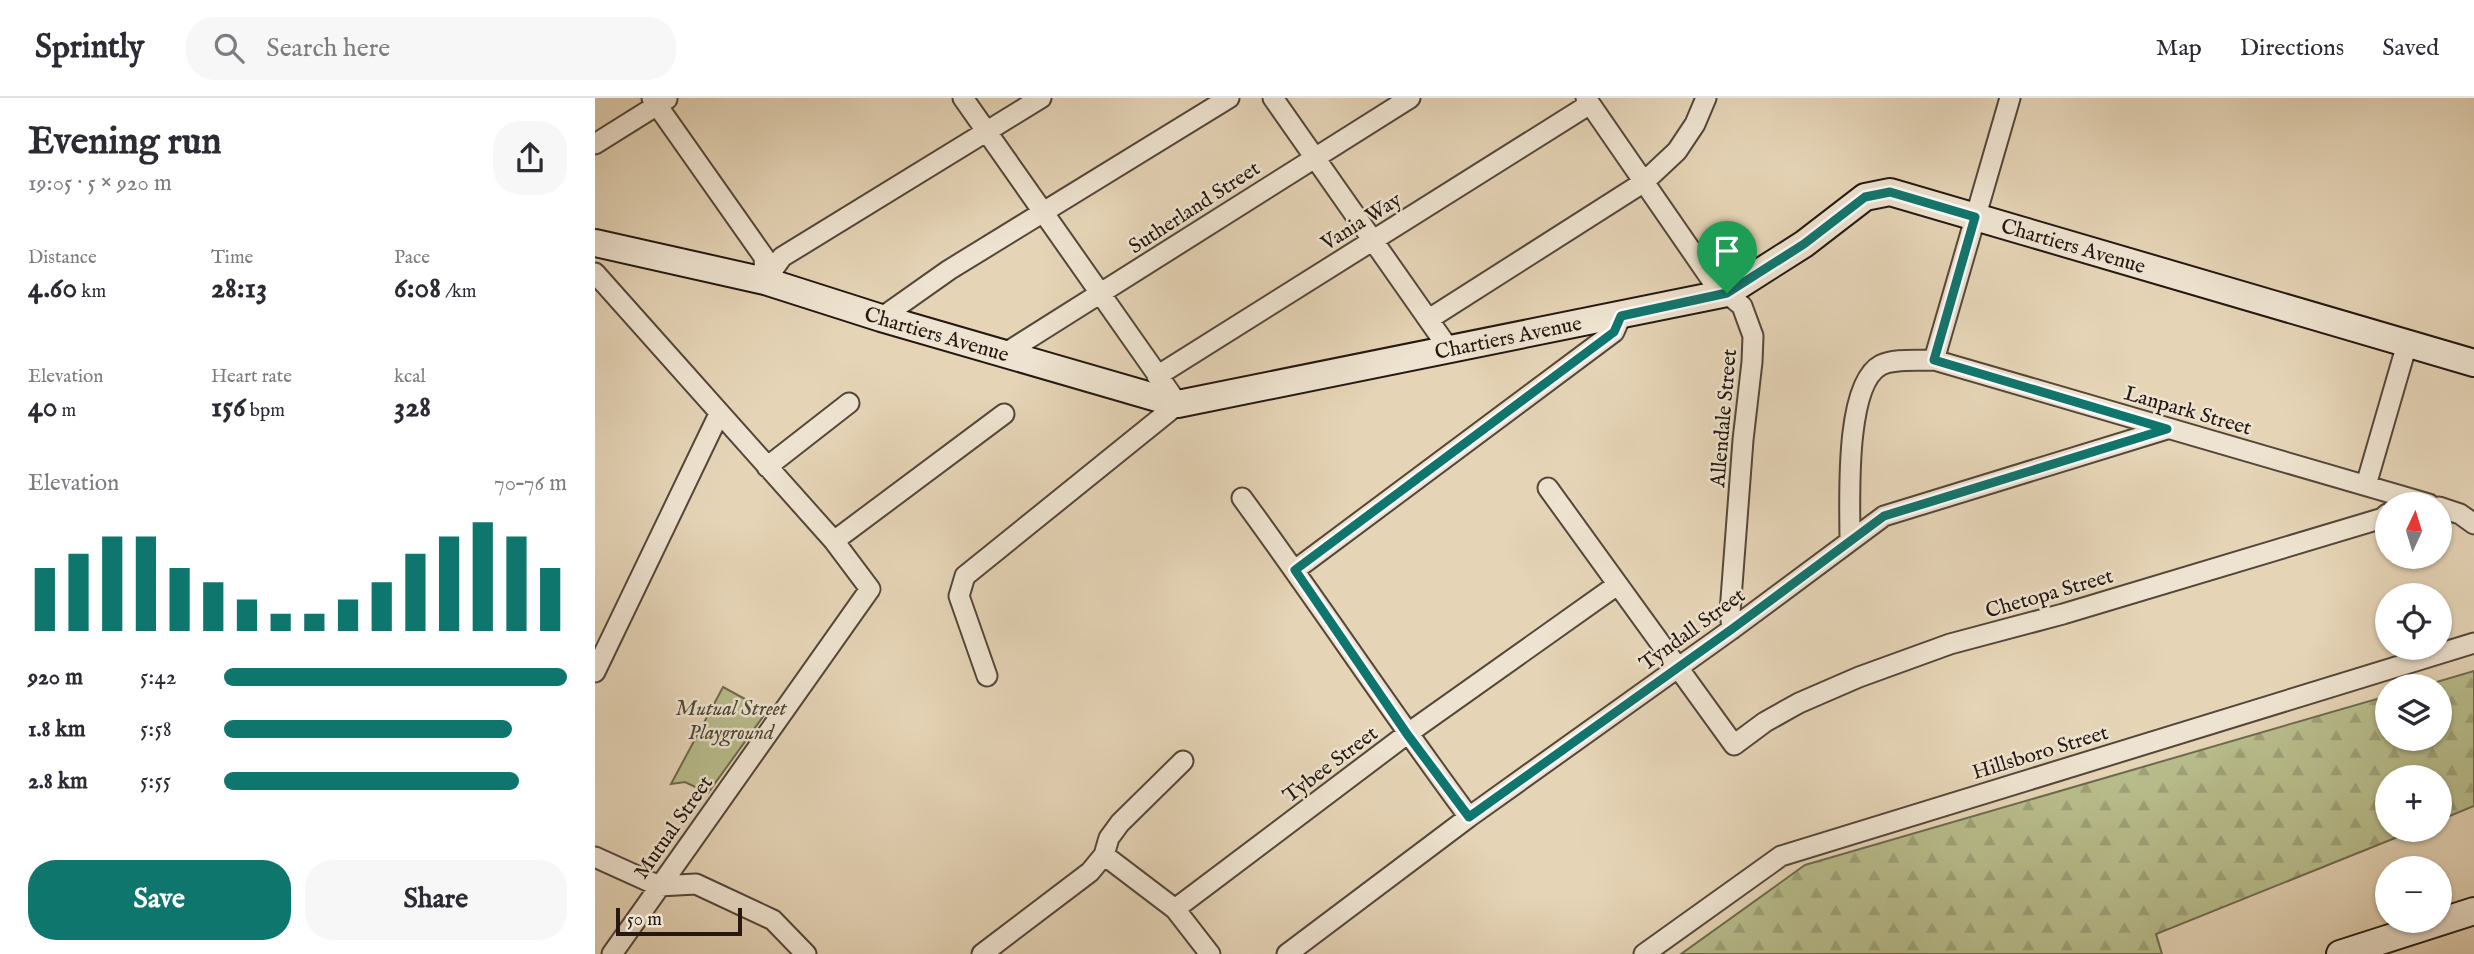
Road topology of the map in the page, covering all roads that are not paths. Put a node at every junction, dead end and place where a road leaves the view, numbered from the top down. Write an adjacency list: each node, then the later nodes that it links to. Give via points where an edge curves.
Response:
1 (963, 98): 10 (street)
2 (1041, 98): 10 (street)
3 (1229, 98): 14 (street)
4 (1273, 98): 12 (street)
5 (1410, 98): 12 (street, Sutherland Street)
6 (1706, 98): 13 (street, via 1678,151)
7 (2010, 98): 15 (street)
8 (659, 100): 11 (street); 19 (street, via 764,257)
9 (1588, 101): 13 (street, Allendale Street); 16 (street, Vania Way)
10 (986, 133): 14 (street); 19 (street, via 782,257)
11 (595, 144)
12 (1315, 156): 16 (street); 21 (street, Sutherland Street)
13 (1644, 182): 20 (street, Allendale Street, via 1713,282); 24 (street)
14 (1043, 212): 21 (street); 23 (street)
15 (1975, 217): 20 (street, Chartiers Avenue, via 1890,192 1865,197 1804,244); 25 (street, Chartiers Avenue); 28 (street)
16 (1372, 241): 24 (street); 30 (street, Vania Way)
17 (595, 243): 19 (street, Chartiers Avenue)
18 (595, 273): 33 (street)
19 (765, 281): 23 (street, Chartiers Avenue)
20 (1727, 293): 22 (street, Chartiers Avenue); 48 (street, Allendale Street, via 1742,306 1753,336)
21 (1101, 295): 27 (street, Sutherland Street); 30 (street)
22 (1621, 316): 26 (street, Chartiers Avenue); 46 (street, via 1614,332)
23 (881, 318): 27 (street, Chartiers Avenue)
24 (1429, 319): 26 (street)
25 (2407, 344): 29 (street, Chartiers Avenue); 37 (street)
26 (1449, 349): 32 (street, Chartiers Avenue)
27 (1004, 354): 32 (street, Chartiers Avenue)
28 (1934, 360): 35 (street, Lanpark Street); 44 (street, via 1881,365 1868,376 1855,412)
29 (2474, 363)
30 (1157, 376): 32 (street)
31 (849, 402): 36 (street)
32 (1178, 404): 52 (street, via 965,576 959,596)
33 (719, 414): 36 (street); 51 (street)
34 (1004, 414): 45 (street)
35 (2167, 429): 37 (street, Lanpark Street); 44 (street, Tyndall Street, via 1884,516)
36 (767, 467): 45 (street)
37 (2366, 485): 39 (street, Lanpark Street)
38 (1548, 488): 47 (street)
39 (2380, 492)
40 (1242, 498): 46 (street)
41 (2452, 511): 43 (street)
42 (2375, 520): 50 (street, Chetopa Street, via 1937,649 1799,703 1734,746)
43 (2474, 524)
44 (1850, 540): 48 (street, Tyndall Street)
45 (834, 541): 58 (street, Mutual Street, via 870,589)
46 (1295, 570): 53 (street)
47 (1617, 585): 50 (street); 53 (street, Tybee Street)
48 (1732, 629): 50 (street, Tyndall Street)
49 (2474, 643): 66 (street, Hillsboro Street, via 1780,856)
50 (1677, 668): 55 (street, Tyndall Street)
51 (595, 672)
52 (987, 676)
53 (1407, 734): 55 (street); 59 (street, Tybee Street)
54 (1183, 761): 56 (street, via 1120,823)
55 (1469, 817): 65 (street, Tyndall Street)
56 (1104, 855): 59 (street); 63 (street, via 1090,872)
57 (595, 857): 58 (street)
58 (659, 886): 61 (street, Mutual Street); 62 (street, via 695,884 773,920)
59 (1175, 909): 64 (street)
60 (2474, 911): 67 (street)
61 (612, 954)
62 (806, 954)
63 (982, 954)
64 (1210, 954)
65 (1287, 954)
66 (1644, 954)
67 (2340, 954)

